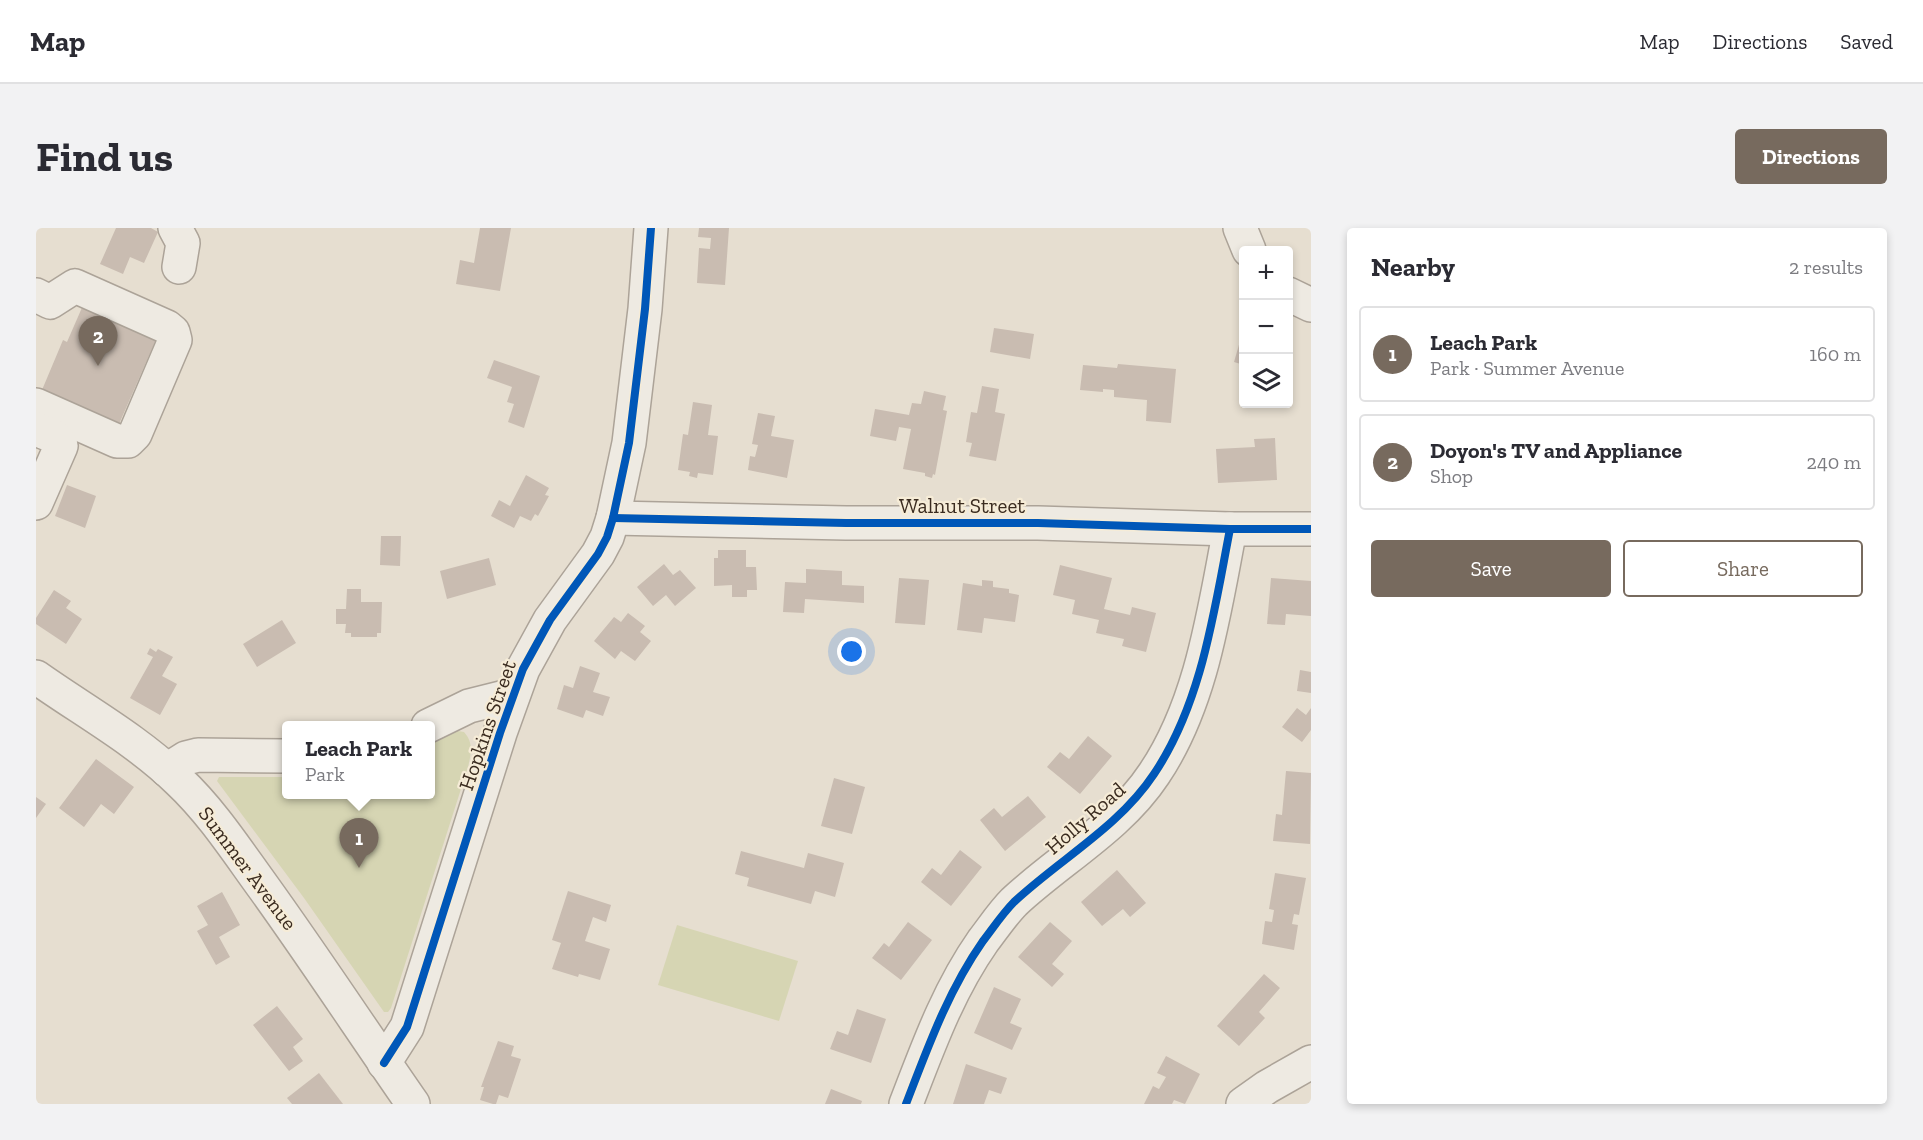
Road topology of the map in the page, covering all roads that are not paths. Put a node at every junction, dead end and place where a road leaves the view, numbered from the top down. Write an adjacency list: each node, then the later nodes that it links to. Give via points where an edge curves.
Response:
1 (175, 228): 5 (street, via 183,243)
2 (651, 228): 12 (street, Hopkins Street, via 629,443)
3 (1240, 228): 4 (street)
4 (1247, 246)
5 (179, 267)
6 (36, 295): 9 (street, via 50,302 75,286 169,329 175,340 134,436 128,441 120,442)
7 (1293, 296): 8 (street)
8 (1311, 305)
9 (36, 405)
10 (36, 429): 11 (street, via 55,437 61,446)
11 (40, 483)
12 (613, 518): 13 (street, Walnut Street); 16 (street, Hopkins Street, via 598,554 540,637)
13 (1230, 529): 14 (street, Walnut Street); 23 (street, Holly Road, via 1202,660 1165,758 1122,812 1013,903 993,928 963,971 939,1016)
14 (1311, 529)
15 (36, 677): 19 (street, Summer Avenue)
16 (513, 695): 17 (street, via 469,706); 21 (street, Hopkins Street, via 407,1027)
17 (435, 723)
18 (282, 756): 19 (street, via 198,755)
19 (167, 770): 21 (street, Summer Avenue, via 223,831)
20 (1311, 1062): 24 (street)
21 (384, 1063): 22 (street, Summer Avenue)
22 (413, 1104)
23 (906, 1104)
24 (1243, 1104)

